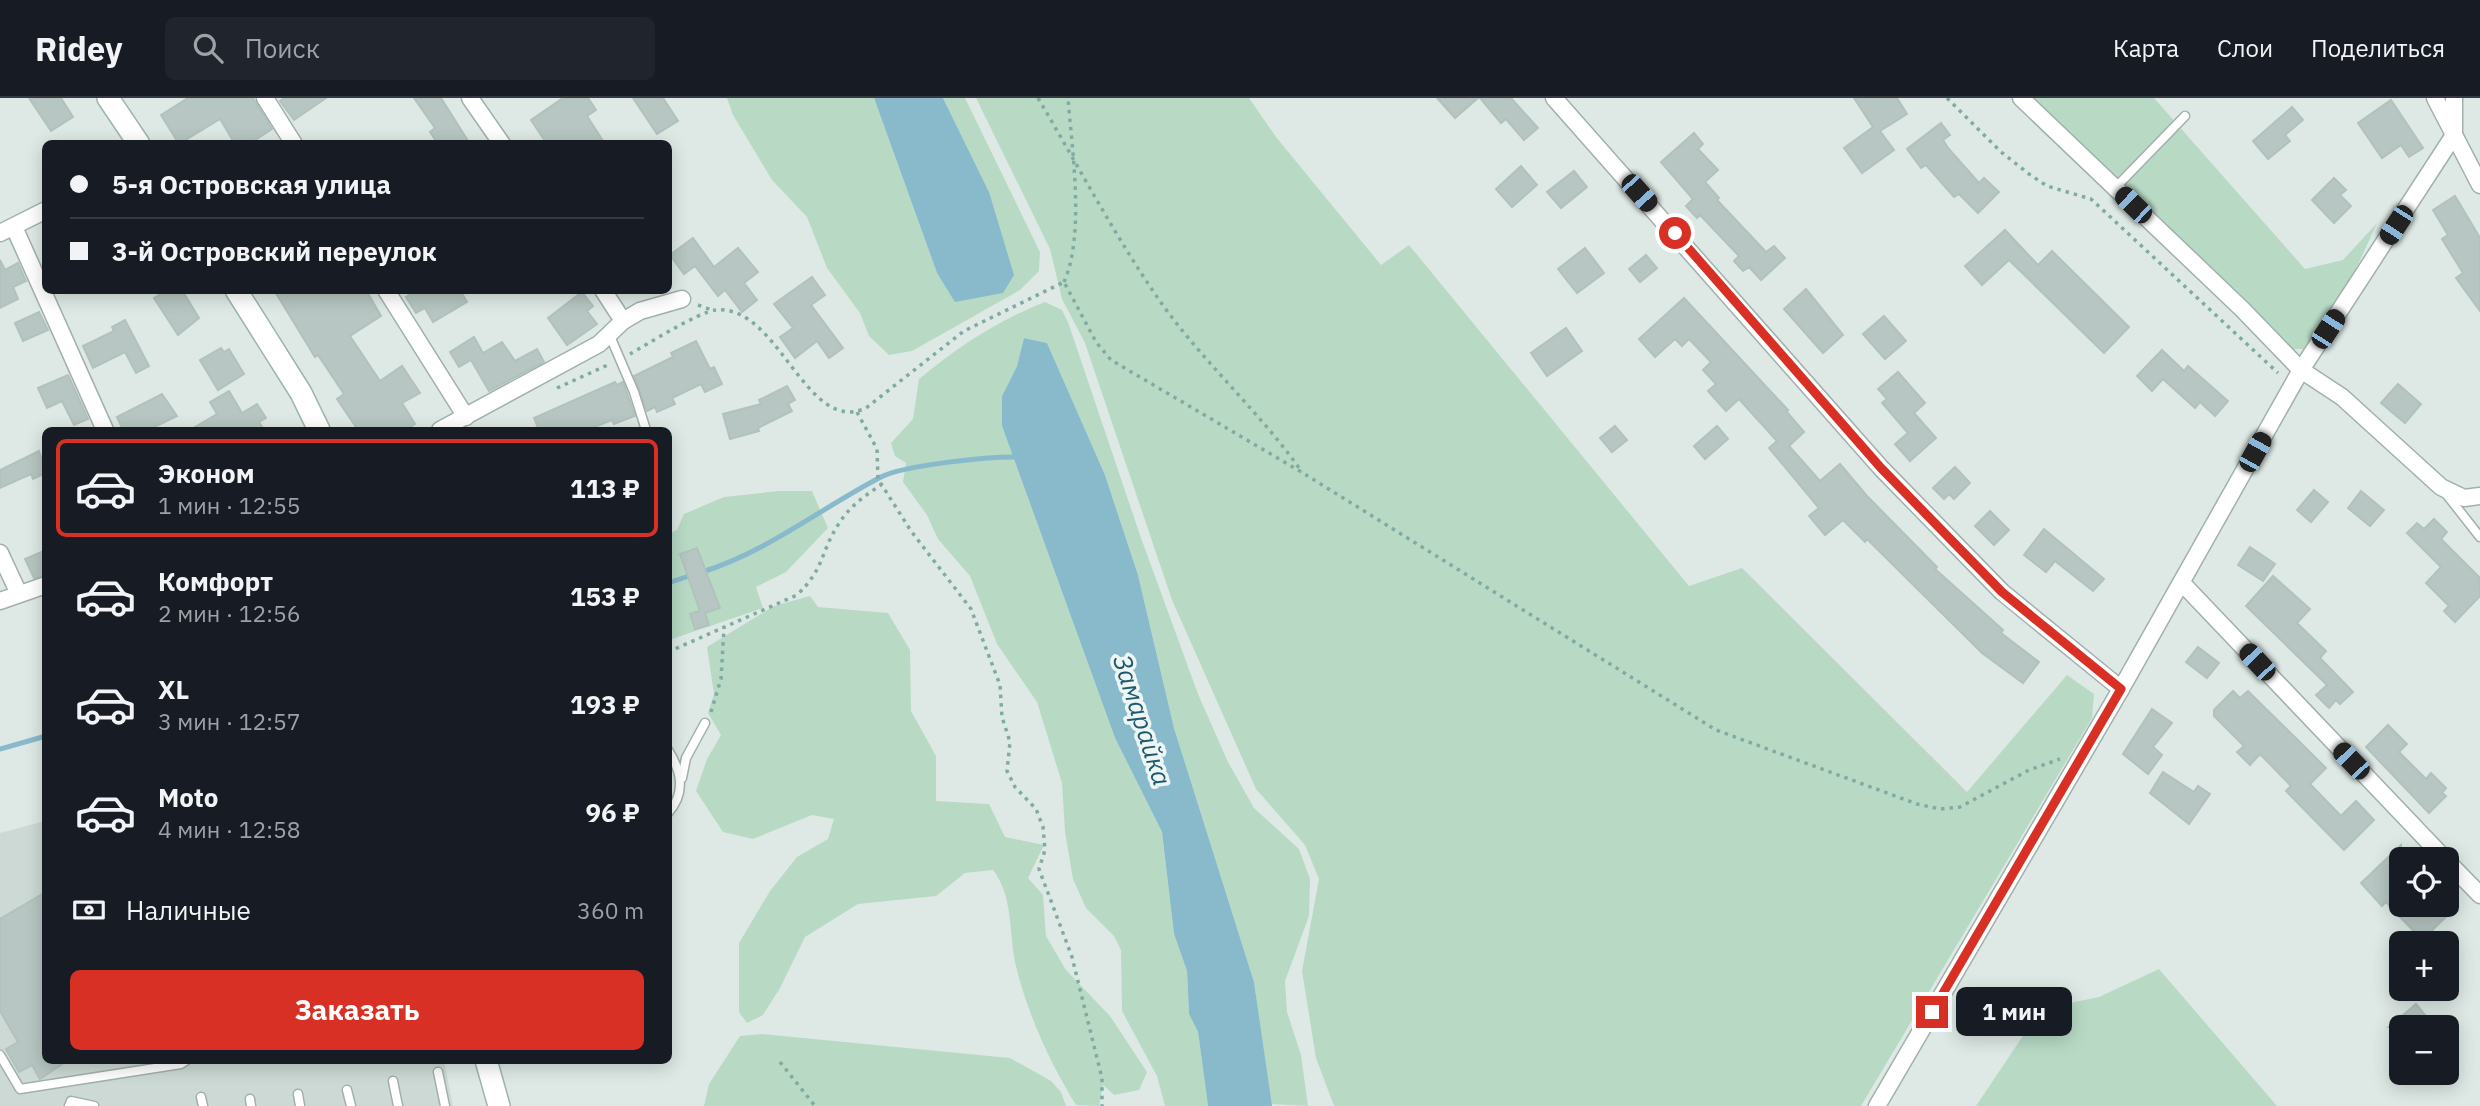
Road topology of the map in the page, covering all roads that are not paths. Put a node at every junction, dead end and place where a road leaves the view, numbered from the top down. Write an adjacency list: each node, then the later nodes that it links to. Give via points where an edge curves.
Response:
1 (108, 98): 10 (street)
2 (265, 98): 11 (street)
3 (470, 98): 12 (street)
4 (1554, 98): 37 (street, via 1881,468 2002,592)
5 (2022, 98): 14 (street)
6 (2435, 98): 9 (street)
7 (2454, 98): 9 (street)
8 (2185, 116): 14 (lane)
9 (2454, 135): 13 (street); 23 (street)
10 (136, 140)
11 (291, 140)
12 (499, 140)
13 (2480, 185)
14 (2115, 188): 23 (street)
15 (42, 212): 16 (street)
16 (7, 230): 25 (street)
17 (239, 294): 26 (street)
18 (389, 294): 24 (street)
19 (606, 294): 21 (street)
20 (682, 299): 21 (street)
21 (623, 321): 22 (street)
22 (610, 336): 24 (street); 28 (lane)
23 (2301, 370): 29 (street, via 2342,397); 33 (street)
24 (466, 417): 27 (street)
25 (104, 427)
26 (318, 427)
27 (446, 427)
28 (645, 427)
29 (2441, 487): 30 (street, via 2464,498); 31 (lane)
30 (2480, 495)
31 (2480, 537)
32 (0, 553): 35 (street)
33 (2182, 583): 37 (street); 42 (street)
34 (42, 586): 35 (street)
35 (19, 594): 36 (street)
36 (0, 601)
37 (2121, 689): 61 (street)
38 (705, 723): 40 (lane, via 685,758)
39 (672, 756): 40 (lane)
40 (681, 785): 41 (lane, via 679,801)
41 (672, 809)
42 (2434, 847)
43 (2459, 873): 44 (street)
44 (2480, 895)
45 (0, 1055): 48 (lane)
46 (170, 1064): 48 (lane, via 20,1089)
47 (487, 1064): 60 (street)
48 (10, 1072): 50 (lane)
49 (439, 1072): 59 (lane)
50 (0, 1074)
51 (393, 1081): 58 (lane)
52 (347, 1090): 57 (lane)
53 (298, 1094): 56 (lane)
54 (69, 1106): 55 (lane, via 71,1101)
55 (94, 1106)
56 (300, 1106)
57 (351, 1106)
58 (397, 1106)
59 (445, 1106)
60 (499, 1106)
61 (1877, 1106)

